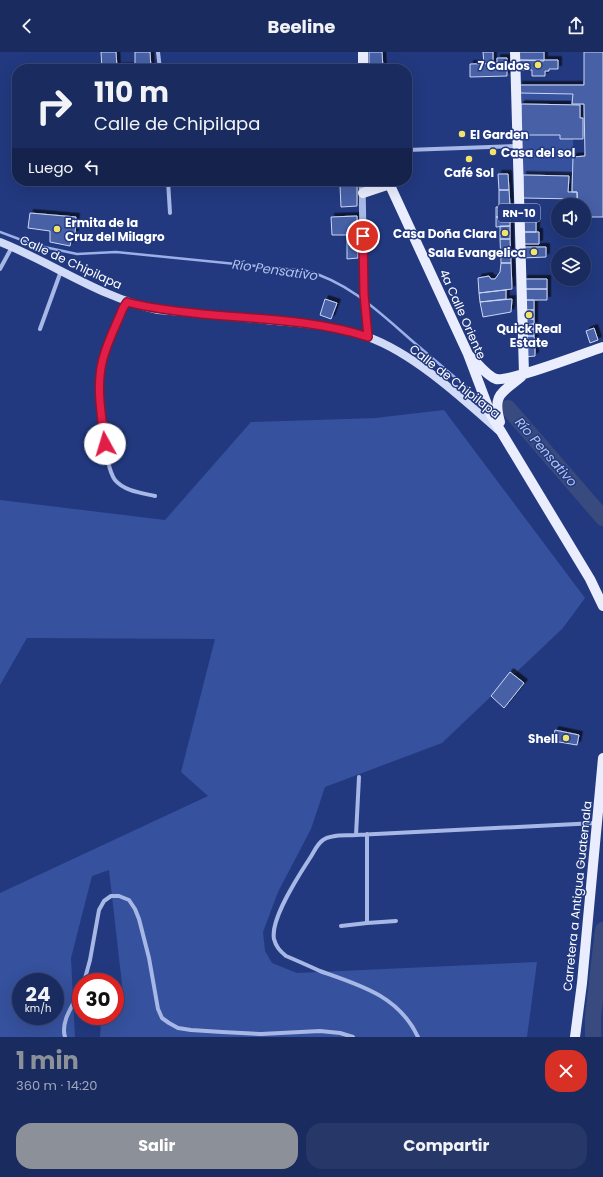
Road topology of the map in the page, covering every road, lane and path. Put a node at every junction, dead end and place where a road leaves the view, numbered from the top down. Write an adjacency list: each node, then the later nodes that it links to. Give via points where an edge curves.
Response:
1 (158, 52): 4 (street)
2 (363, 52): 5 (main road)
3 (515, 52): 6 (main road, RN-10)
4 (159, 64)
5 (363, 64)
6 (517, 146): 7 (street); 23 (main road, RN-10)
7 (412, 150)
8 (168, 186): 13 (street)
9 (362, 186): 12 (street)
10 (380, 186): 12 (main road)
11 (391, 186): 22 (main road, 4a Calle Oriente)
12 (363, 193): 20 (street, via 364,294)
13 (170, 214)
14 (0, 242): 15 (main road, Calle de Chipilapa)
15 (12, 247): 16 (street); 17 (main road, Calle de Chipilapa)
16 (0, 269)
17 (61, 271): 18 (main road, Calle de Chipilapa); 19 (street)
18 (127, 302): 20 (main road, Calle de Chipilapa, via 158,310 329,327); 25 (street, via 104,353 100,374 105,444 112,475 116,481 133,490)
19 (40, 329)
20 (368, 337): 24 (main road, Calle de Chipilapa, via 392,348 420,366)
21 (603, 347): 23 (main road)
22 (468, 354): 23 (main road, via 492,378 498,380); 24 (main road, 4a Calle Oriente, via 491,415)
23 (524, 374): 24 (main road, via 505,389 497,403)
24 (504, 436): 26 (main road, via 590,579)
25 (155, 496)
26 (603, 606)
27 (603, 758): 29 (main road, Carretera a Antigua Guatemala)
28 (359, 777): 31 (street)
29 (598, 823): 30 (street); 40 (main road, Carretera a Antigua Guatemala)
30 (367, 834): 31 (street); 33 (street)
31 (356, 835): 39 (street, via 331,837 318,845 282,906 274,929 274,939 278,949 286,956 381,996 406,1017)
32 (396, 921): 33 (street)
33 (367, 922): 34 (street)
34 (341, 926)
35 (86, 973): 38 (street, via 99,910 104,901 111,896 119,896 129,900 137,914 149,958 158,1009 162,1018 169,1023 178,1028 198,1030 261,1034 320,1031)
36 (72, 1005): 37 (street, via 64,1033)
37 (66, 1037)
38 (353, 1037)
39 (418, 1037)
40 (575, 1037)

